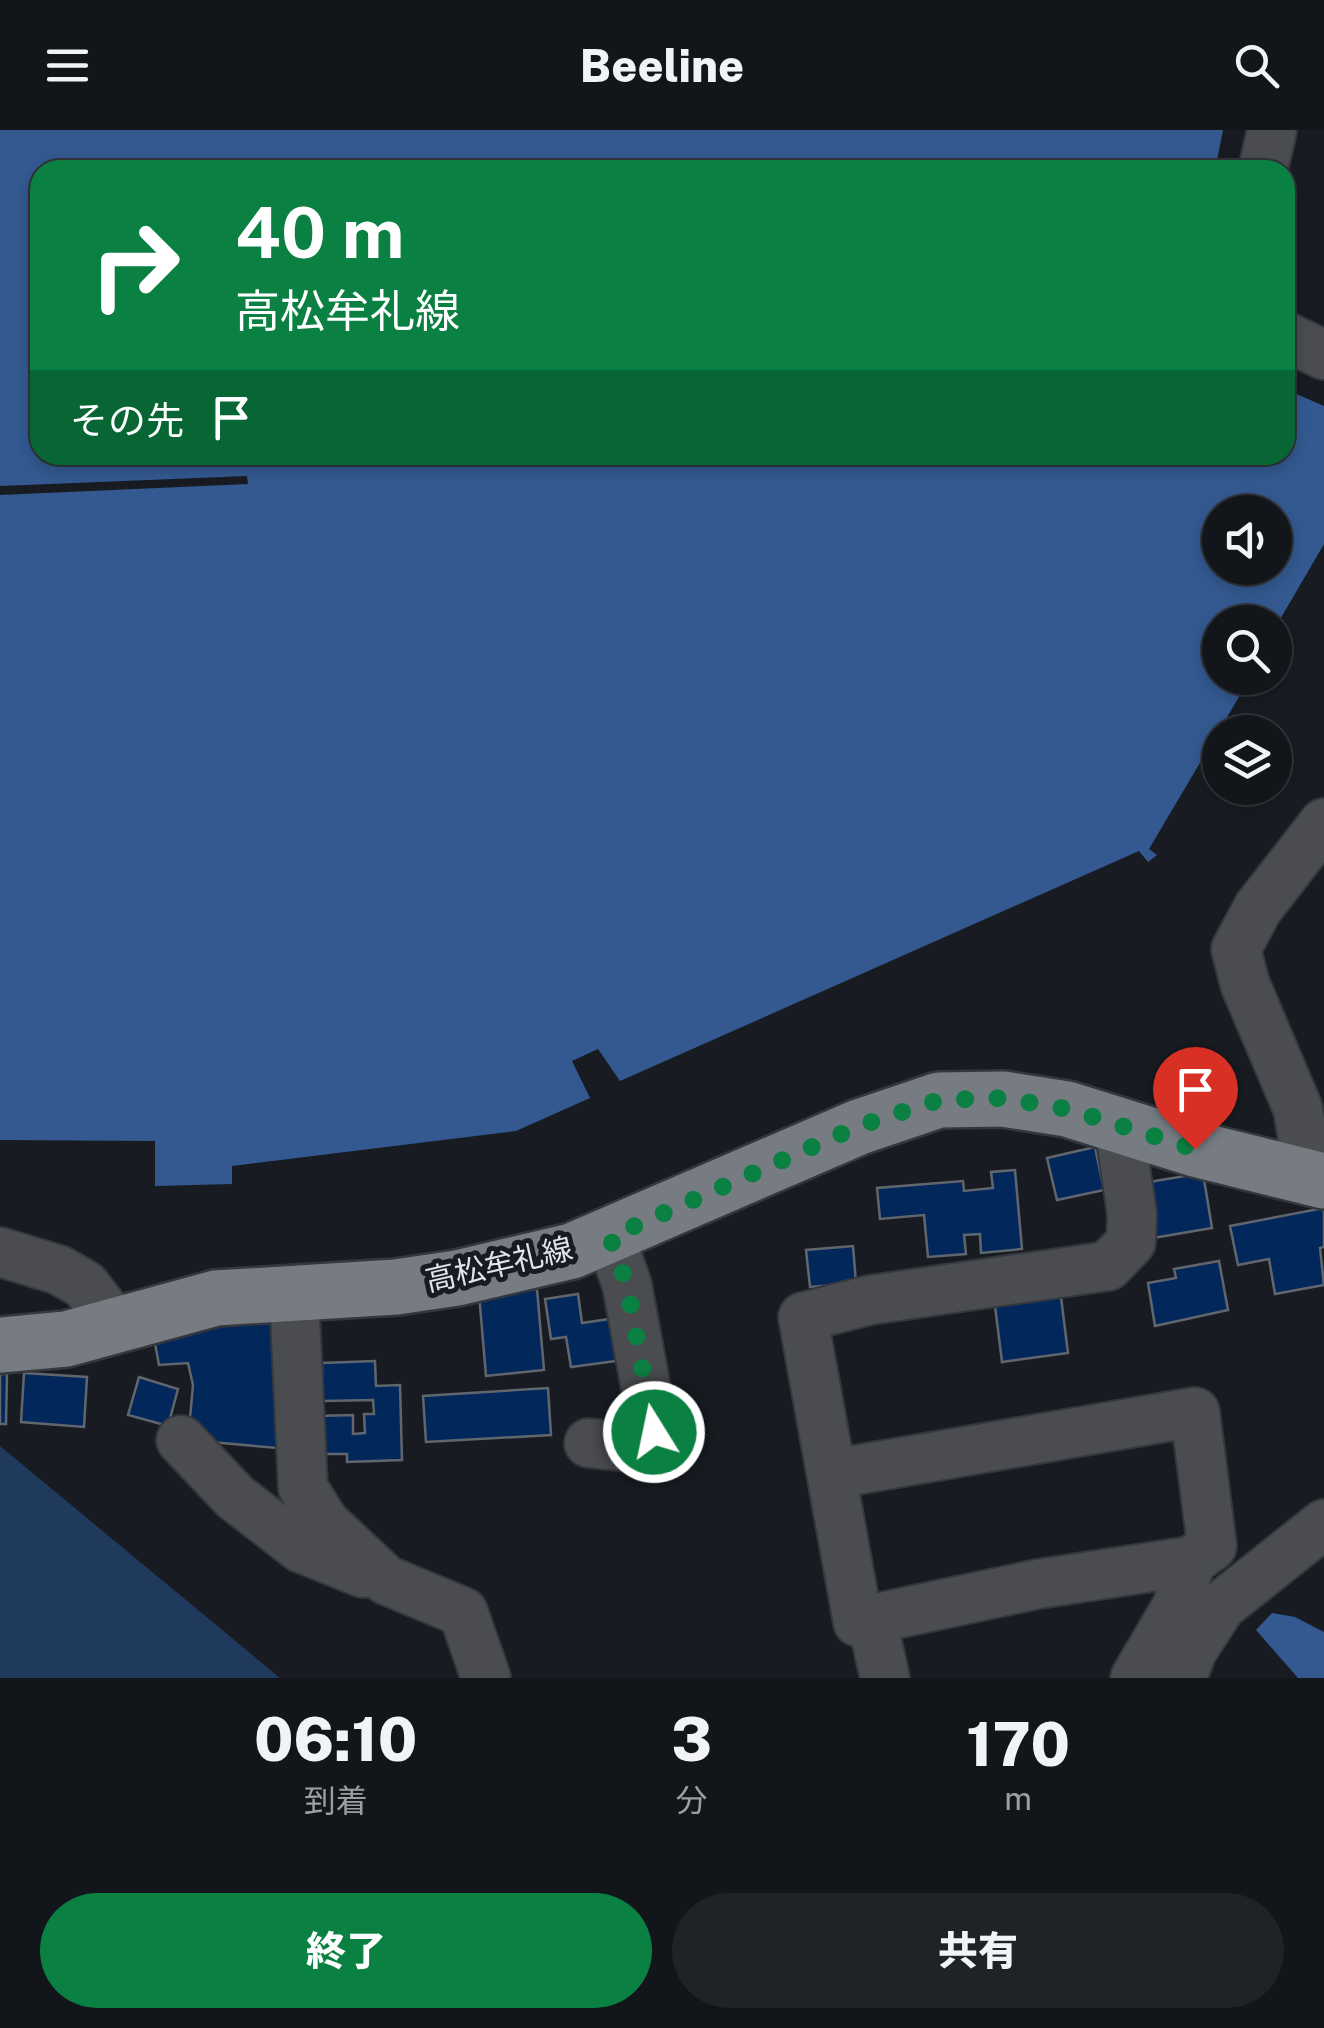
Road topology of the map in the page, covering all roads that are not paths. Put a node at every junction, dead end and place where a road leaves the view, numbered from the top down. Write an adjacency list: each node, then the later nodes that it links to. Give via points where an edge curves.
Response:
1 (1272, 130): 2 (street)
2 (1265, 160)
3 (1295, 341): 4 (street)
4 (1324, 355)
5 (1324, 823): 7 (street, via 1258,908 1236,949)
6 (1119, 1125): 7 (main road, 高松牟礼線, via 1195,1149); 8 (main road, 高松牟礼線, via 1003,1098 939,1100 859,1126); 15 (street, via 1131,1242 1108,1266 870,1300 804,1317)
7 (1312, 1162)
8 (610, 1237): 10 (main road, 高松牟礼線, via 457,1278); 14 (street, via 627,1285 654,1432 637,1448)
9 (0, 1252): 11 (street, via 85,1285)
10 (294, 1293): 11 (main road, 高松牟礼線, via 216,1298); 18 (street, via 303,1488 325,1523)
11 (116, 1325): 12 (main road, 高松牟礼線, via 66,1339)
12 (0, 1345)
13 (180, 1440): 18 (street, via 234,1497 300,1548)
14 (589, 1443)
15 (832, 1474): 17 (street, via 1194,1412 1212,1546); 20 (street, via 858,1622)
16 (1324, 1524): 19 (street)
17 (1192, 1561): 20 (street, via 1038,1584); 23 (street, via 1177,1606)
18 (386, 1580): 21 (street, via 463,1612)
19 (1248, 1585): 24 (street, via 1222,1606); 25 (street)
20 (872, 1620): 22 (street)
21 (486, 1678)
22 (884, 1678)
23 (1135, 1678)
24 (1182, 1678)
25 (1214, 1678)

